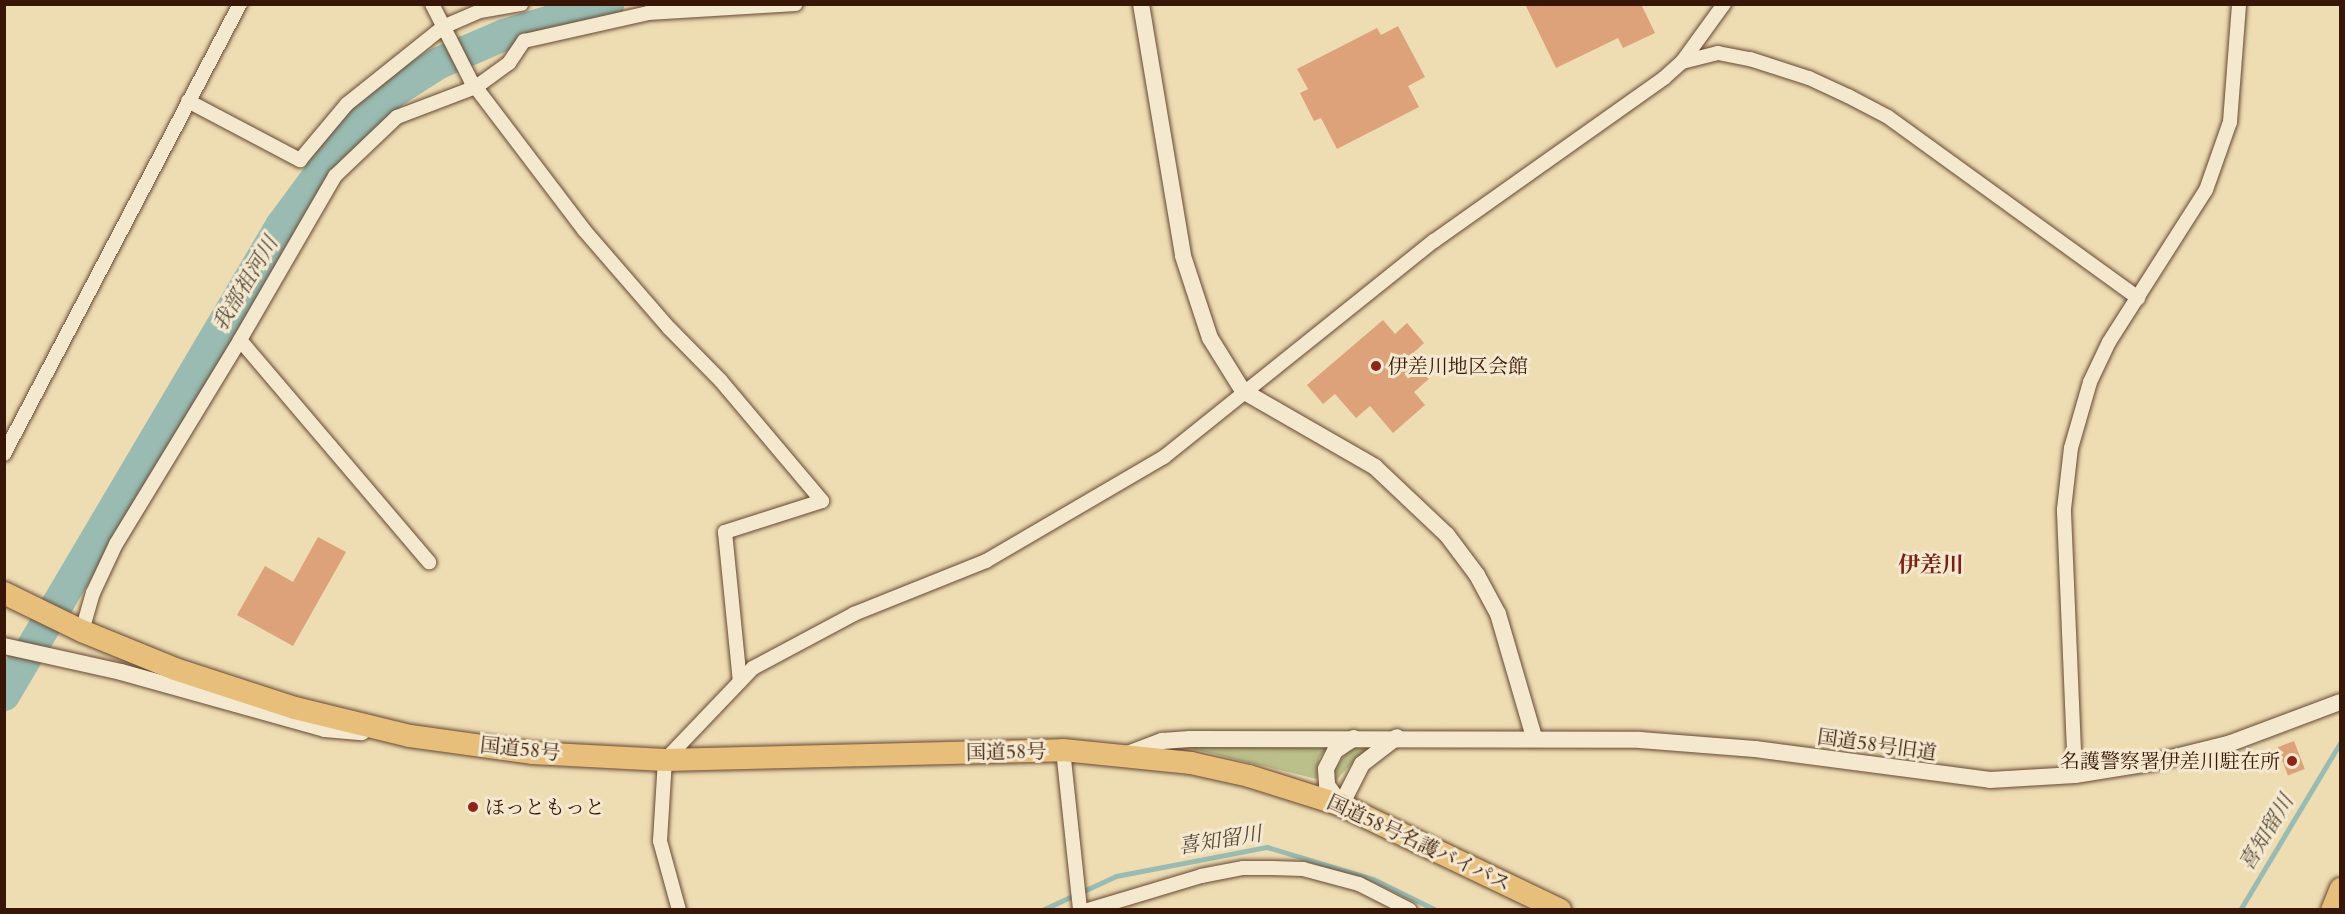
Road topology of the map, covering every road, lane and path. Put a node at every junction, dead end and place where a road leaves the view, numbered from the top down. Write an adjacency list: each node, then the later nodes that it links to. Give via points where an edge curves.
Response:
1 (240, 4): 11 (street)
2 (432, 4): 8 (street)
3 (522, 4): 8 (street, via 480,11)
4 (796, 4): 10 (street, via 648,13 524,41 509,63)
5 (1141, 4): 14 (street, via 1186,267 1210,338)
6 (1724, 4): 9 (street)
7 (2239, 4): 12 (street, via 2230,122 2206,190)
8 (444, 30): 10 (street); 11 (street, via 347,104 300,160)
9 (1682, 62): 12 (street, via 1718,53 1750,58 1848,96 1888,117); 14 (street, via 1434,241)
10 (473, 84): 13 (street, via 398,117 335,176); 20 (street, via 584,230 721,381 822,501 725,532)
11 (188, 101): 15 (street)
12 (2138, 298): 29 (street, via 2109,342 2090,382 2071,448 2064,508)
13 (240, 340): 16 (street); 18 (street, via 116,544)
14 (1243, 391): 20 (street, via 1164,457 1118,487 986,561 854,614 797,642 753,668); 25 (street, via 1375,467 1447,535 1477,575 1498,614)
15 (4, 454)
16 (429, 562)
17 (4, 593): 18 (highway, 国道58号)
18 (75, 628): 22 (highway, 国道58号, via 175,669 295,708)
19 (7, 647): 22 (street, via 121,672 325,729)
20 (740, 681): 28 (street)
21 (2340, 702): 29 (street, 国道58号旧道, via 2231,743 2151,763)
22 (410, 736): 28 (highway, 国道58号, via 532,753)
23 (1357, 737): 24 (street, 国道58号旧道); 27 (street, 国道58号旧道, via 1162,741); 30 (street, via 1335,751 1326,769 1327,785)
24 (1398, 737): 25 (street, 国道58号旧道); 30 (street, via 1362,764)
25 (1534, 737): 29 (street, 国道58号旧道, via 1703,744 1990,780)
26 (1063, 750): 27 (highway, 国道58号名護バイパス); 28 (highway, 国道58号); 32 (street)
27 (1124, 755): 30 (highway, 国道58号名護バイパス, via 1249,776)
28 (664, 760): 33 (street, via 660,841)
29 (2074, 775)
30 (1341, 805): 35 (highway, 国道58号名護バイパス)
31 (2340, 888): 36 (main road)
32 (1083, 908): 34 (street, via 1201,876 1243,868 1272,868 1303,869 1359,884)
33 (679, 909)
34 (1410, 909)
35 (1560, 909)
36 (2331, 909)

